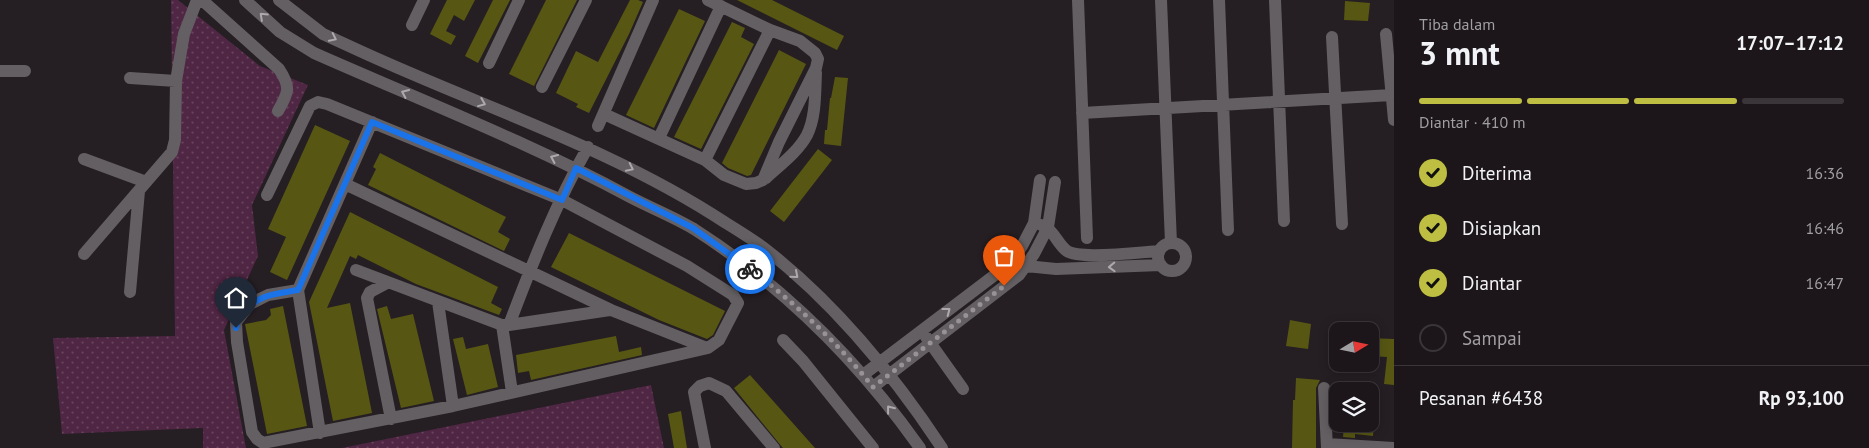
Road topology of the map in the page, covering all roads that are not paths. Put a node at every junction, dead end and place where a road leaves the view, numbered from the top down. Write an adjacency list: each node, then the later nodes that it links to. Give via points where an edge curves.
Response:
1 (197, 0): 24 (street, via 184,34)
2 (202, 0): 31 (street, via 278,68 286,80 288,91)
3 (246, 0): 41 (street, one-way to 3, via 314,53 280,32)
4 (279, 0): 38 (street, one-way to 38, via 323,34)
5 (424, 0): 15 (street)
6 (519, 0): 19 (street)
7 (586, 0): 25 (street)
8 (653, 0): 33 (street)
9 (708, 0): 14 (street)
10 (1078, 0): 32 (street)
11 (1161, 0): 30 (street)
12 (1219, 0): 29 (street)
13 (1275, 0): 28 (street)
14 (721, 6): 16 (street); 37 (street)
15 (412, 24)
16 (770, 30): 20 (street, via 800,41 815,52 818,59); 40 (street)
17 (1386, 34): 26 (street)
18 (1332, 37): 27 (street)
19 (489, 63)
20 (816, 68): 42 (street); 42 (street, via 815,99 806,137)
21 (25, 70): 22 (street)
22 (0, 71)
23 (130, 78): 24 (street)
24 (176, 81): 46 (street, via 172,152)
25 (542, 87)
26 (1392, 95): 27 (street); 34 (street)
27 (1335, 98): 28 (street); 51 (street)
28 (1279, 101): 29 (street); 49 (street)
29 (1223, 105): 30 (street); 53 (street)
30 (1165, 108): 32 (street); 55 (street)
31 (278, 111)
32 (1082, 113): 54 (street)
33 (604, 114): 36 (street); 37 (street)
34 (1394, 120)
35 (372, 122): 45 (street); 47 (street, via 328,104 318,102 310,106); 48 (street)
36 (598, 126)
37 (659, 138): 40 (street)
38 (588, 147): 41 (street); 73 (street, one-way to 73, via 652,178 764,248 823,300)
39 (84, 159): 46 (street)
40 (705, 160): 42 (street, via 724,175 746,184)
41 (576, 168): 48 (street); 75 (street, via 693,228 752,270 810,319)
42 (763, 180)
43 (1040, 180): 50 (street)
44 (1055, 182): 52 (street)
45 (345, 184): 62 (street); 64 (street)
46 (143, 186): 57 (street); 65 (street)
47 (267, 195)
48 (562, 200): 62 (street); 72 (street, via 687,266 733,295 738,303 736,309 719,340)
49 (1284, 221)
50 (1034, 223): 52 (street); 58 (street)
51 (1342, 224)
52 (1048, 227): 56 (street, via 1069,253 1084,256); 60 (street)
53 (1228, 230)
54 (1087, 238)
55 (1171, 244): 56 (street); 59 (street, via 1183,249 1184,263 1173,271)
56 (1159, 251): 59 (street)
57 (84, 254)
58 (1014, 257): 60 (street); 69 (street, one-way to 58, via 1008,265)
59 (1160, 265): 60 (street, one-way to 60, via 1056,269)
60 (1026, 266): 71 (street, via 1019,275)
61 (356, 270): 63 (street)
62 (529, 272): 67 (street); 68 (street)
63 (386, 283): 66 (street); 81 (street, via 370,292 367,298)
64 (298, 290): 82 (street); 82 (street, via 268,295 250,304 236,322 237,342 252,432 257,439 263,443 274,442)
65 (130, 292)
66 (438, 302): 68 (street); 80 (street)
67 (611, 310): 68 (street); 72 (street)
68 (506, 325): 79 (street)
69 (921, 331): 71 (street); 73 (street)
70 (783, 340): 86 (street)
71 (930, 343): 74 (street); 78 (street)
72 (708, 348): 79 (street)
73 (880, 362): 74 (street); 75 (street)
74 (889, 374): 76 (street); 88 (street)
75 (863, 375): 76 (street)
76 (873, 387): 87 (street, one-way to 76)
77 (1324, 388): 83 (street)
78 (963, 389)
79 (512, 392): 80 (street)
80 (453, 406): 81 (street)
81 (391, 419): 82 (street)
82 (320, 432)
83 (1327, 446): 89 (street)
84 (705, 448): 85 (street, via 694,392 709,383 726,391)
85 (774, 448)
86 (873, 448)
87 (920, 448)
88 (942, 448)
89 (1394, 448)

